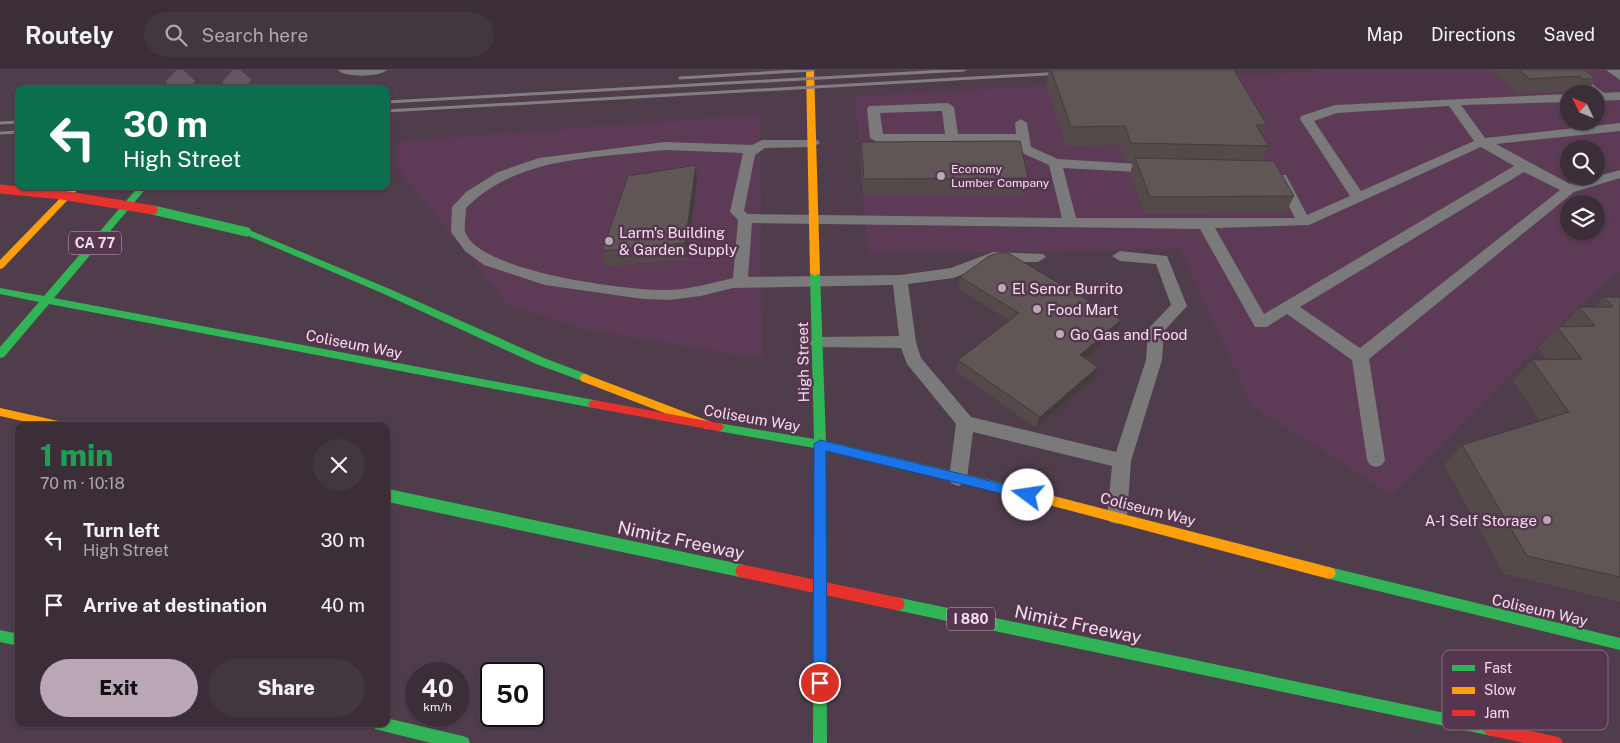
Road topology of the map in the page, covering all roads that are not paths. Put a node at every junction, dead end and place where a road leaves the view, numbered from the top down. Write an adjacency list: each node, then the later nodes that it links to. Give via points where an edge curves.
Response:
1 (344, 70): 2 (lane)
2 (381, 70)
3 (810, 70): 17 (main road, High Street)
4 (1566, 70): 7 (lane)
5 (1612, 70): 6 (lane)
6 (1620, 76)
7 (1584, 85)
8 (1620, 96): 9 (lane)
9 (1605, 97)
10 (1560, 98): 11 (lane)
11 (1452, 102): 16 (lane); 28 (lane, via 1334,108 1306,120)
12 (1020, 123): 15 (lane)
13 (1620, 128): 16 (lane)
14 (952, 138): 14 (lane, via 948,107 874,108 877,138); 15 (lane)
15 (1023, 138): 19 (lane, via 1025,150)
16 (1482, 142): 20 (lane); 28 (lane)
17 (813, 143): 18 (lane, via 762,144); 29 (main road, High Street)
18 (753, 149): 30 (lane, via 749,153 737,212); 39 (lane, via 665,146 544,161 504,175 471,195 459,207 458,232 470,248 489,261 545,280 661,295)
19 (1055, 163): 21 (lane); 31 (lane)
20 (1524, 166): 25 (lane); 42 (lane)
21 (1171, 169)
22 (1268, 170): 32 (lane, via 1278,171)
23 (1620, 174): 25 (lane)
24 (0, 189): 50 (main road, bridge, via 99,198 247,232 540,361)
25 (1569, 189): 46 (lane)
26 (74, 190): 36 (main road)
27 (141, 190): 41 (main road, CA 77)
28 (1359, 198): 32 (lane)
29 (814, 217): 30 (lane); 31 (lane); 38 (main road, High Street)
30 (745, 218): 39 (lane)
31 (1070, 222): 33 (lane)
32 (1304, 222): 33 (lane)
33 (1205, 224): 42 (lane, via 1261,323)
34 (1120, 256): 53 (lane, via 1162,260 1179,306 1156,329 1154,360)
35 (1038, 257): 37 (lane, via 993,257 953,273)
36 (0, 266)
37 (900, 280): 38 (lane); 44 (lane)
38 (816, 281): 39 (lane); 43 (main road, High Street)
39 (740, 283)
40 (0, 291): 41 (main road, Coliseum Way)
41 (46, 300): 45 (main road, CA 77); 50 (main road, Coliseum Way)
42 (1288, 307): 46 (lane)
43 (818, 342): 44 (lane); 51 (main road, High Street)
44 (908, 342): 49 (lane, via 912,360)
45 (0, 354)
46 (1360, 357): 52 (lane)
47 (0, 412): 48 (main road)
48 (45, 422)
49 (964, 423): 53 (lane); 54 (lane)
50 (710, 426): 51 (main road, Coliseum Way)
51 (820, 444): 54 (main road, Coliseum Way); 64 (main road, High Street)
52 (1376, 460)
53 (1122, 461): 56 (lane)
54 (958, 478): 56 (main road, Coliseum Way)
55 (390, 496): 60 (main road, Nimitz Freeway / I 880, bridge)
56 (1117, 516): 59 (main road, Coliseum Way, via 1509,620)
57 (0, 636): 58 (main road)
58 (15, 639)
59 (1620, 644)
60 (1442, 719)
61 (390, 726): 63 (main road)
62 (1495, 730): 65 (main road, Nimitz Freeway / I 880, bridge)
63 (463, 743)
64 (820, 743)
65 (1556, 743)

